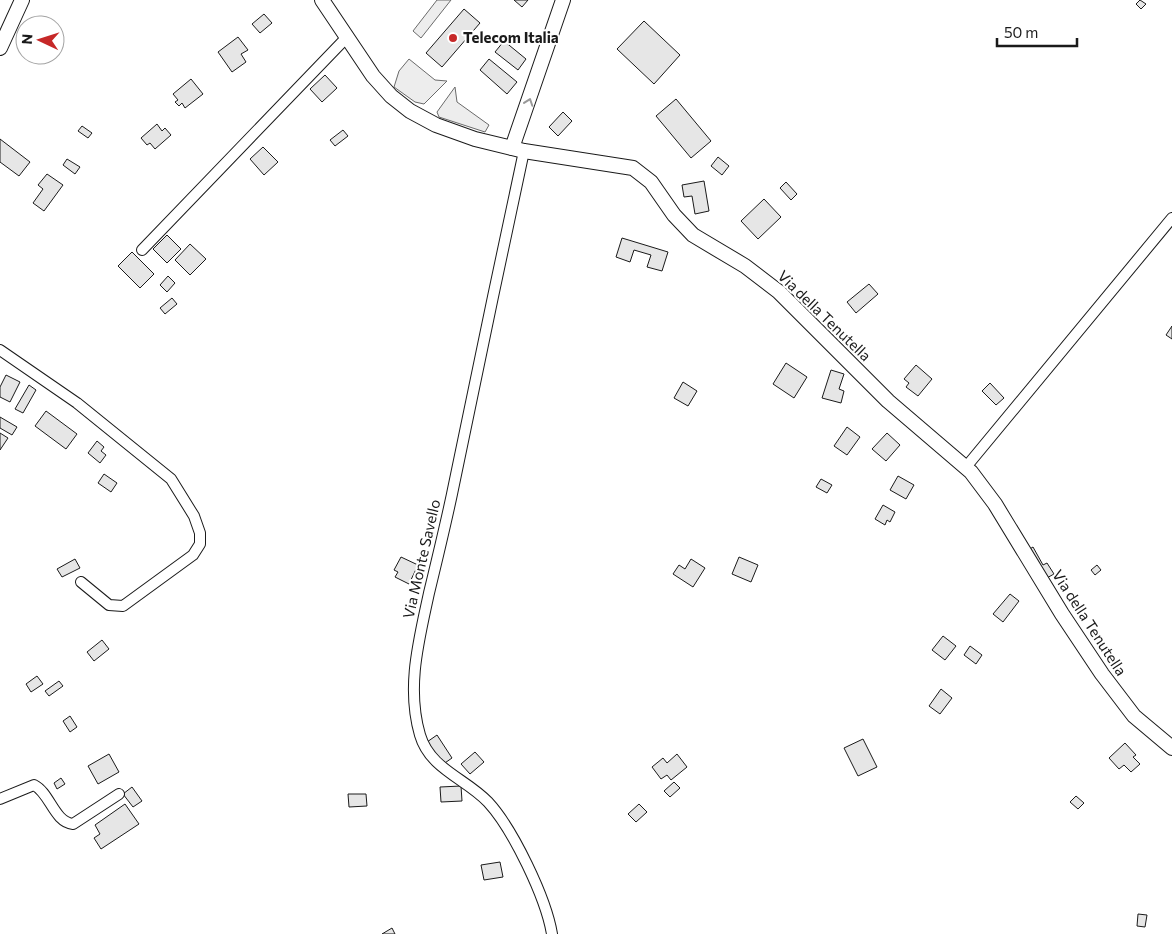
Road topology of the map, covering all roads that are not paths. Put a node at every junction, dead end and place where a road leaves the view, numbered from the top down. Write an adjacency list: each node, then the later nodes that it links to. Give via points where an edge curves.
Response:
1 (22, 0): 4 (street)
2 (322, 0): 5 (street, Via della Tenutella)
3 (564, 0): 7 (street, one-way to 3)
4 (6, 25): 6 (street)
5 (348, 36): 7 (street, Via della Tenutella, via 391,96 420,117 463,135); 9 (street)
6 (0, 48)
7 (518, 149): 11 (street, Via della Tenutella, via 620,165 640,172 689,232 772,286 888,401); 16 (street, Via Monte Savello, via 447,518 418,644 413,688 417,723 427,752 484,798 502,818 536,887)
8 (1172, 218): 11 (street)
9 (142, 250)
10 (0, 350): 12 (street, via 81,406 166,474 179,489 198,527 201,541 196,552 123,606 107,604)
11 (966, 467): 13 (street, Via della Tenutella, via 995,504 1112,688 1143,725)
12 (81, 582)
13 (1172, 748)
14 (119, 794): 15 (street, via 73,824 64,821 34,785)
15 (0, 799)
16 (552, 934)

